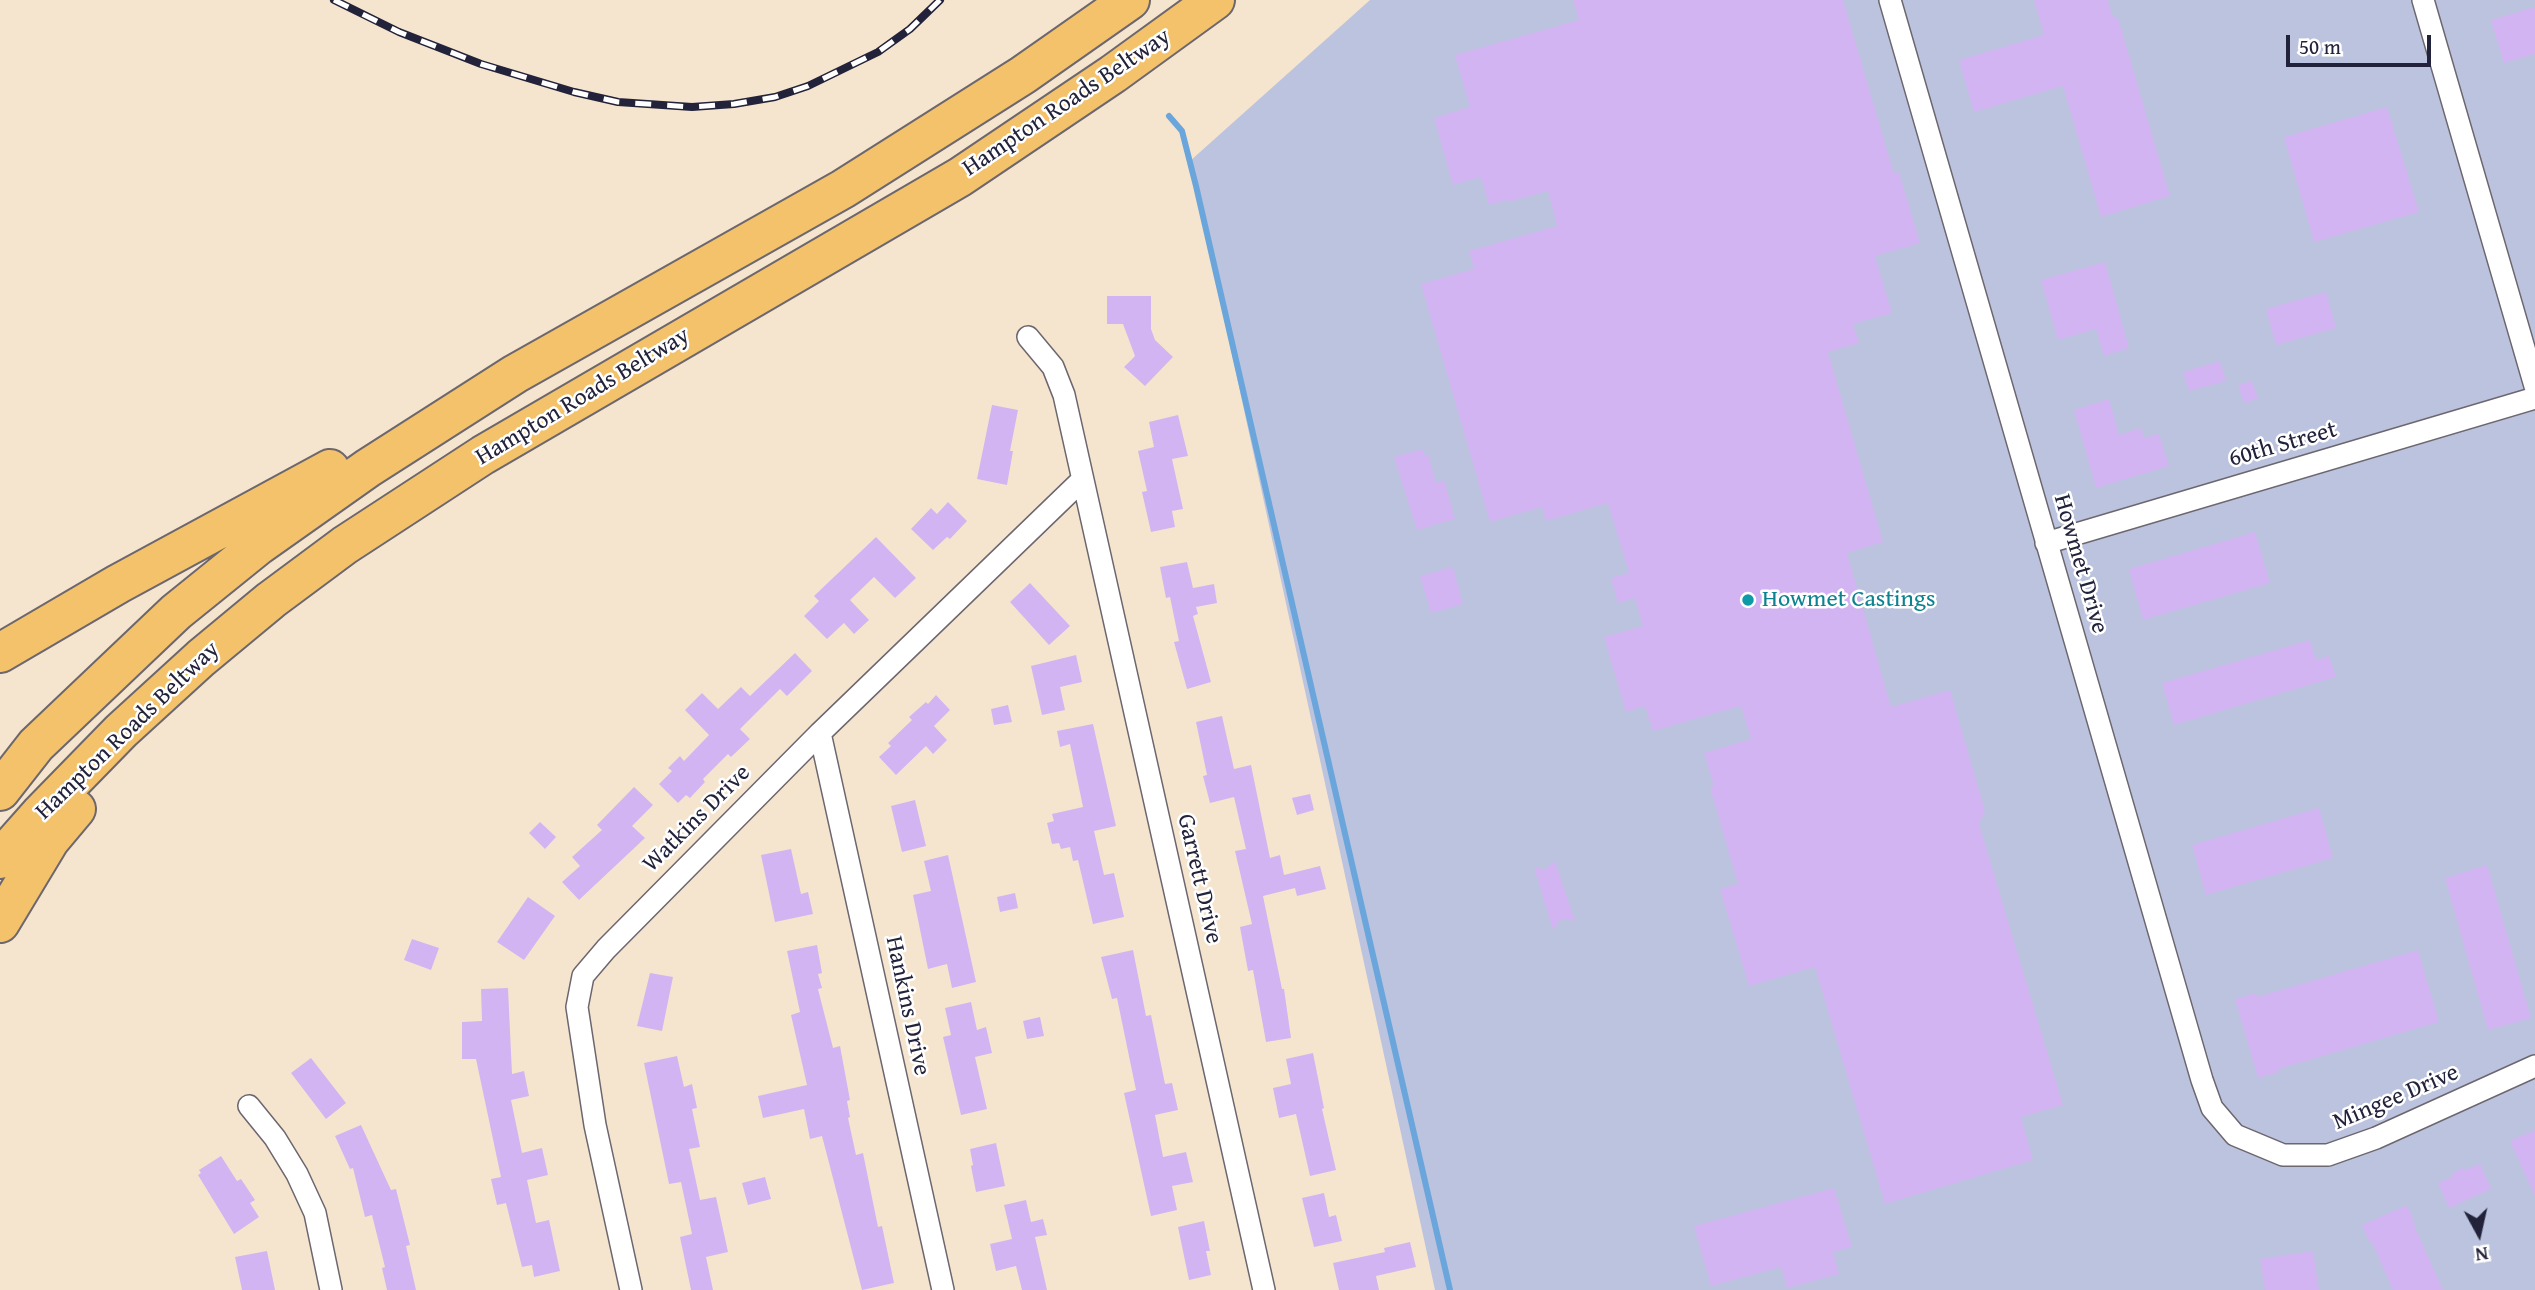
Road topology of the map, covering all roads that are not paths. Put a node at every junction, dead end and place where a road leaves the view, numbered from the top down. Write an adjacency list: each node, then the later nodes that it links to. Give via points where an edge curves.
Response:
1 (1130, 0): 6 (highway, Hampton Roads Beltway, via 843,190)
2 (1215, 0): 12 (highway, Hampton Roads Beltway, via 960,177 483,455 345,545)
3 (1890, 0): 10 (street, Howmet Drive)
4 (2423, 0): 7 (street)
5 (1028, 337): 9 (street, Garrett Drive, via 1060,380)
6 (515, 374): 11 (highway, via 312,478); 14 (highway, Hampton Roads Beltway, via 368,468 186,604 36,745)
7 (2535, 386)
8 (2535, 398): 10 (street, 60th Street)
9 (1082, 480): 13 (street, Watkins Drive); 23 (street, Garrett Drive)
10 (2046, 543): 19 (street, Howmet Drive, via 2202,1080 2212,1108)
11 (0, 653)
12 (201, 658): 15 (highway, Hampton Roads Beltway, via 121,731); 16 (highway, via 50,840)
13 (820, 733): 21 (street, Watkins Drive, via 583,976 577,1007 595,1125); 22 (street, Hankins Drive)
14 (0, 791)
15 (0, 859)
16 (0, 923)
17 (2535, 1066): 19 (street, Mingee Drive, via 2328,1155 2283,1155)
18 (249, 1106): 20 (street, via 275,1138 315,1213)
19 (2235, 1135)
20 (331, 1290)
21 (631, 1290)
22 (943, 1290)
23 (1264, 1290)

